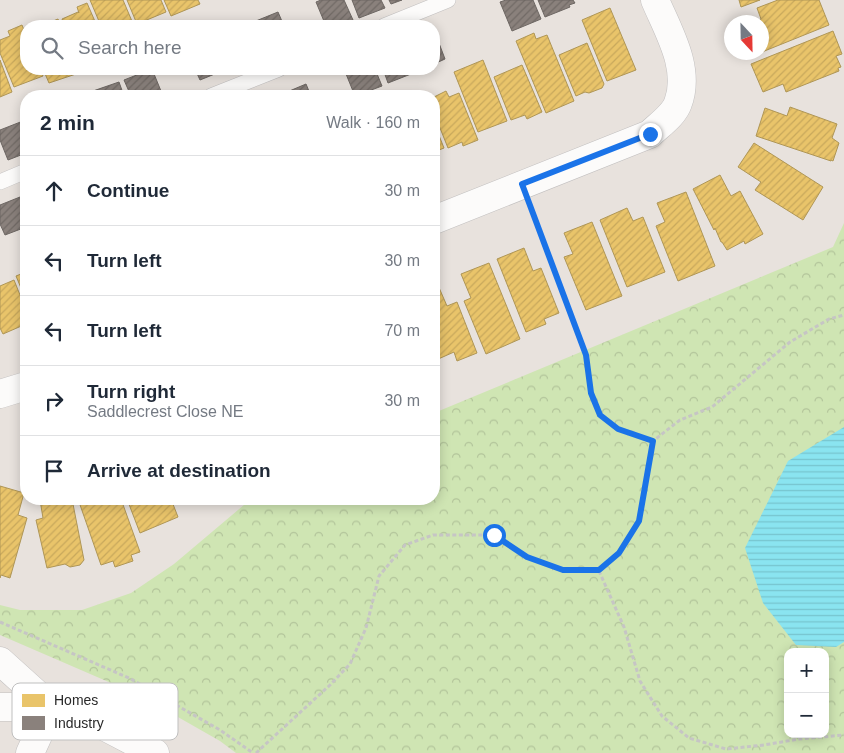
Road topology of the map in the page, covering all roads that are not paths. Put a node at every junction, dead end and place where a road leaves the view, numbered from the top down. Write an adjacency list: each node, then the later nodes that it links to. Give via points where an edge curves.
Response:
1 (448, 0): 3 (lane)
2 (655, 0): 8 (street, via 680,61 682,82 678,104 666,119 650,134)
3 (399, 20)
4 (264, 75): 5 (lane)
5 (226, 90)
6 (20, 174): 7 (lane)
7 (0, 182)
8 (440, 218)
9 (20, 388): 10 (street)
10 (0, 394)
11 (0, 661): 12 (street)
12 (24, 683)
13 (36, 740): 15 (street)
14 (130, 740): 16 (street)
15 (30, 753)
16 (155, 753)

